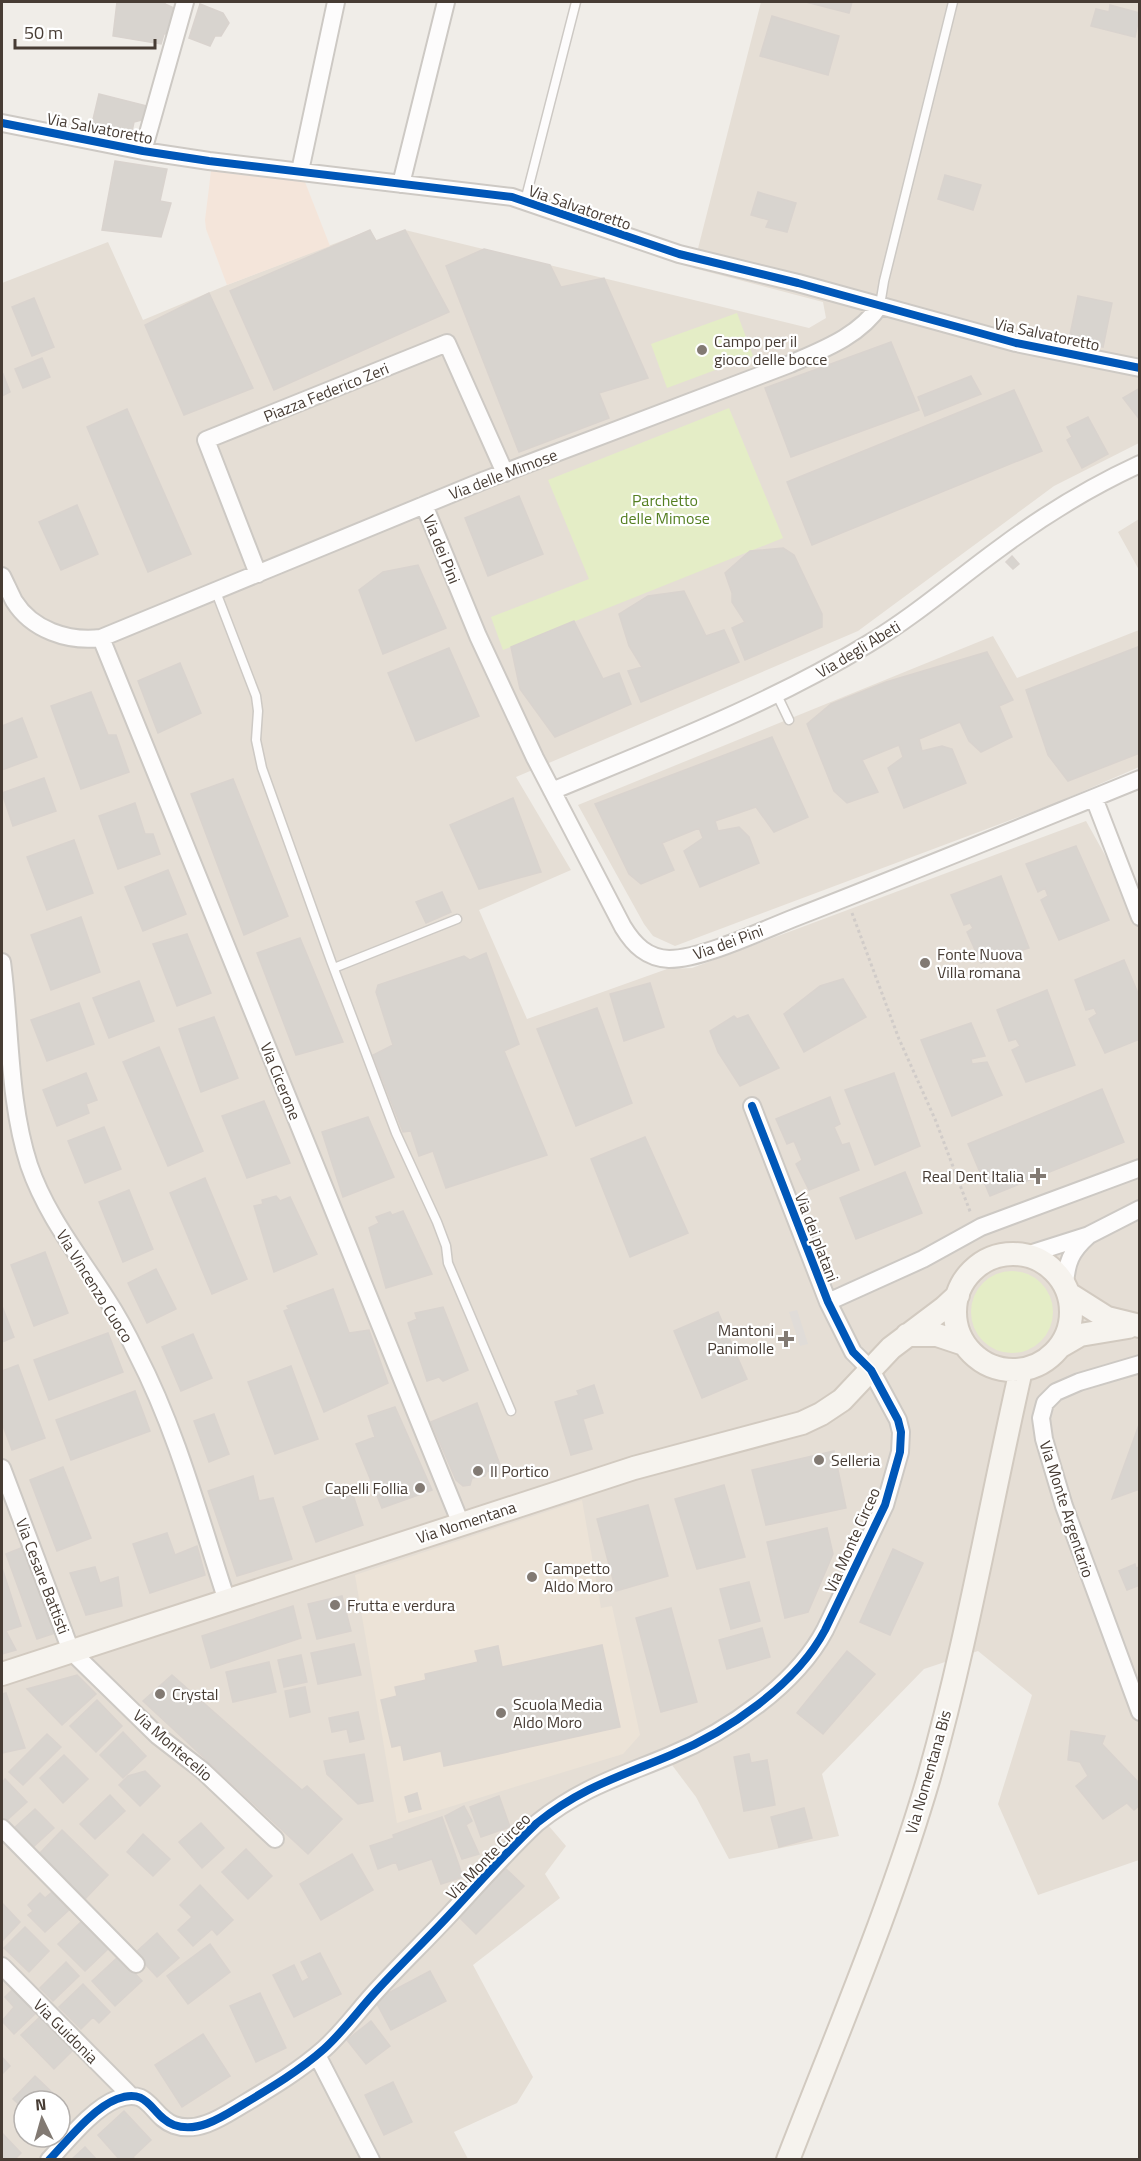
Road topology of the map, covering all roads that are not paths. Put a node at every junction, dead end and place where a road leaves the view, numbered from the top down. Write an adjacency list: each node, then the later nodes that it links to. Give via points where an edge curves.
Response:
1 (185, 2): 7 (street)
2 (336, 2): 8 (street)
3 (446, 2): 9 (street)
4 (576, 2): 10 (lane)
5 (953, 2): 11 (lane)
6 (2, 123): 7 (street, Via Salvatoretto)
7 (144, 151): 8 (street, Via Salvatoretto)
8 (300, 171): 9 (street, Via Salvatoretto)
9 (401, 184): 10 (street, Via Salvatoretto)
10 (525, 201): 11 (street, Via Salvatoretto, via 652,246)
11 (880, 305): 12 (street, Via Salvatoretto, via 1016,343); 14 (street, Via delle Mimose, via 858,329 812,355)
12 (1140, 368)
13 (1140, 464): 20 (street, Via degli Abeti, via 1062,505 893,628)
14 (505, 473): 15 (street, Via delle Mimose); 16 (street, Piazza Federico Zeri, via 447,343 217,435 206,440)
15 (424, 505): 16 (street, Via delle Mimose); 23 (street, Via dei Pini, via 478,636)
16 (258, 574): 18 (street, Via delle Mimose)
17 (2, 576): 19 (street, Via delle Mimose, via 20,608 39,625 66,637)
18 (216, 592): 19 (street, Via delle Mimose); 28 (lane, via 256,696 256,740 262,768)
19 (101, 638): 46 (street, Via Cicerone)
20 (777, 695): 21 (lane); 23 (street, Via degli Abeti)
21 (789, 720)
22 (1140, 779): 24 (street, Via dei Pini)
23 (552, 791): 24 (street, Via dei Pini, via 629,937 644,952 669,959 724,945)
24 (1094, 798): 25 (street)
25 (1140, 917)
26 (457, 920): 28 (lane)
27 (2, 962): 47 (street, Via Vincenzo Cuoco, via 17,1112 32,1174 52,1217 113,1309 149,1379)
28 (334, 968): 44 (lane, via 396,1133 437,1222 448,1263)
29 (752, 1106): 36 (street, Via dei platani)
30 (1140, 1168): 36 (street, Via dei platani, via 981,1227 913,1264)
31 (1140, 1209): 32 (street)
32 (1089, 1235): 33 (street); 34 (street, via 1069,1257)
33 (1026, 1255): 34 (main road, via 1055,1272); 35 (main road, via 1004,1255 984,1262 972,1270)
34 (1067, 1290): 37 (main road, via 1107,1318); 40 (main road, via 1072,1312)
35 (957, 1295): 38 (main road, Via Nomentana); 39 (main road, via 957,1328)
36 (828, 1302): 42 (street, Via dei platani, via 853,1352)
37 (1137, 1326): 40 (main road, via 1080,1335)
38 (907, 1335): 39 (main road, via 938,1335); 42 (main road, Via Nomentana)
39 (964, 1344): 43 (main road, via 989,1365)
40 (1061, 1346): 43 (main road, via 1049,1359)
41 (1140, 1364): 50 (street, Via Monte Argentario, via 1056,1392 1042,1408 1041,1418 1064,1506)
42 (871, 1370): 46 (main road, Via Nomentana, via 842,1400 802,1423 658,1461); 55 (street, Via Monte Circeo, via 898,1420 900,1452 885,1505 808,1659 765,1699 714,1734 586,1789 537,1823)
43 (1021, 1370): 59 (main road, Via Nomentana Bis, via 969,1617 928,1779 897,1876)
44 (511, 1411)
45 (2, 1468): 48 (street, Via Cesare Battisti)
46 (461, 1524): 47 (main road, Via Nomentana)
47 (227, 1601): 48 (main road, Via Nomentana)
48 (71, 1651): 49 (main road, Via Nomentana); 52 (street, Via Montecelio, via 158,1736 202,1770)
49 (2, 1674)
50 (1140, 1712)
51 (2, 1828): 53 (street)
52 (275, 1839)
53 (136, 1964)
54 (2, 1966): 56 (street, Via Guidonia)
55 (317, 2055): 56 (street, Via Monte Circeo, via 236,2109 199,2126 173,2125 148,2101); 58 (street)
56 (131, 2096): 57 (street, via 102,2107)
57 (49, 2160)
58 (371, 2160)
59 (788, 2160)

